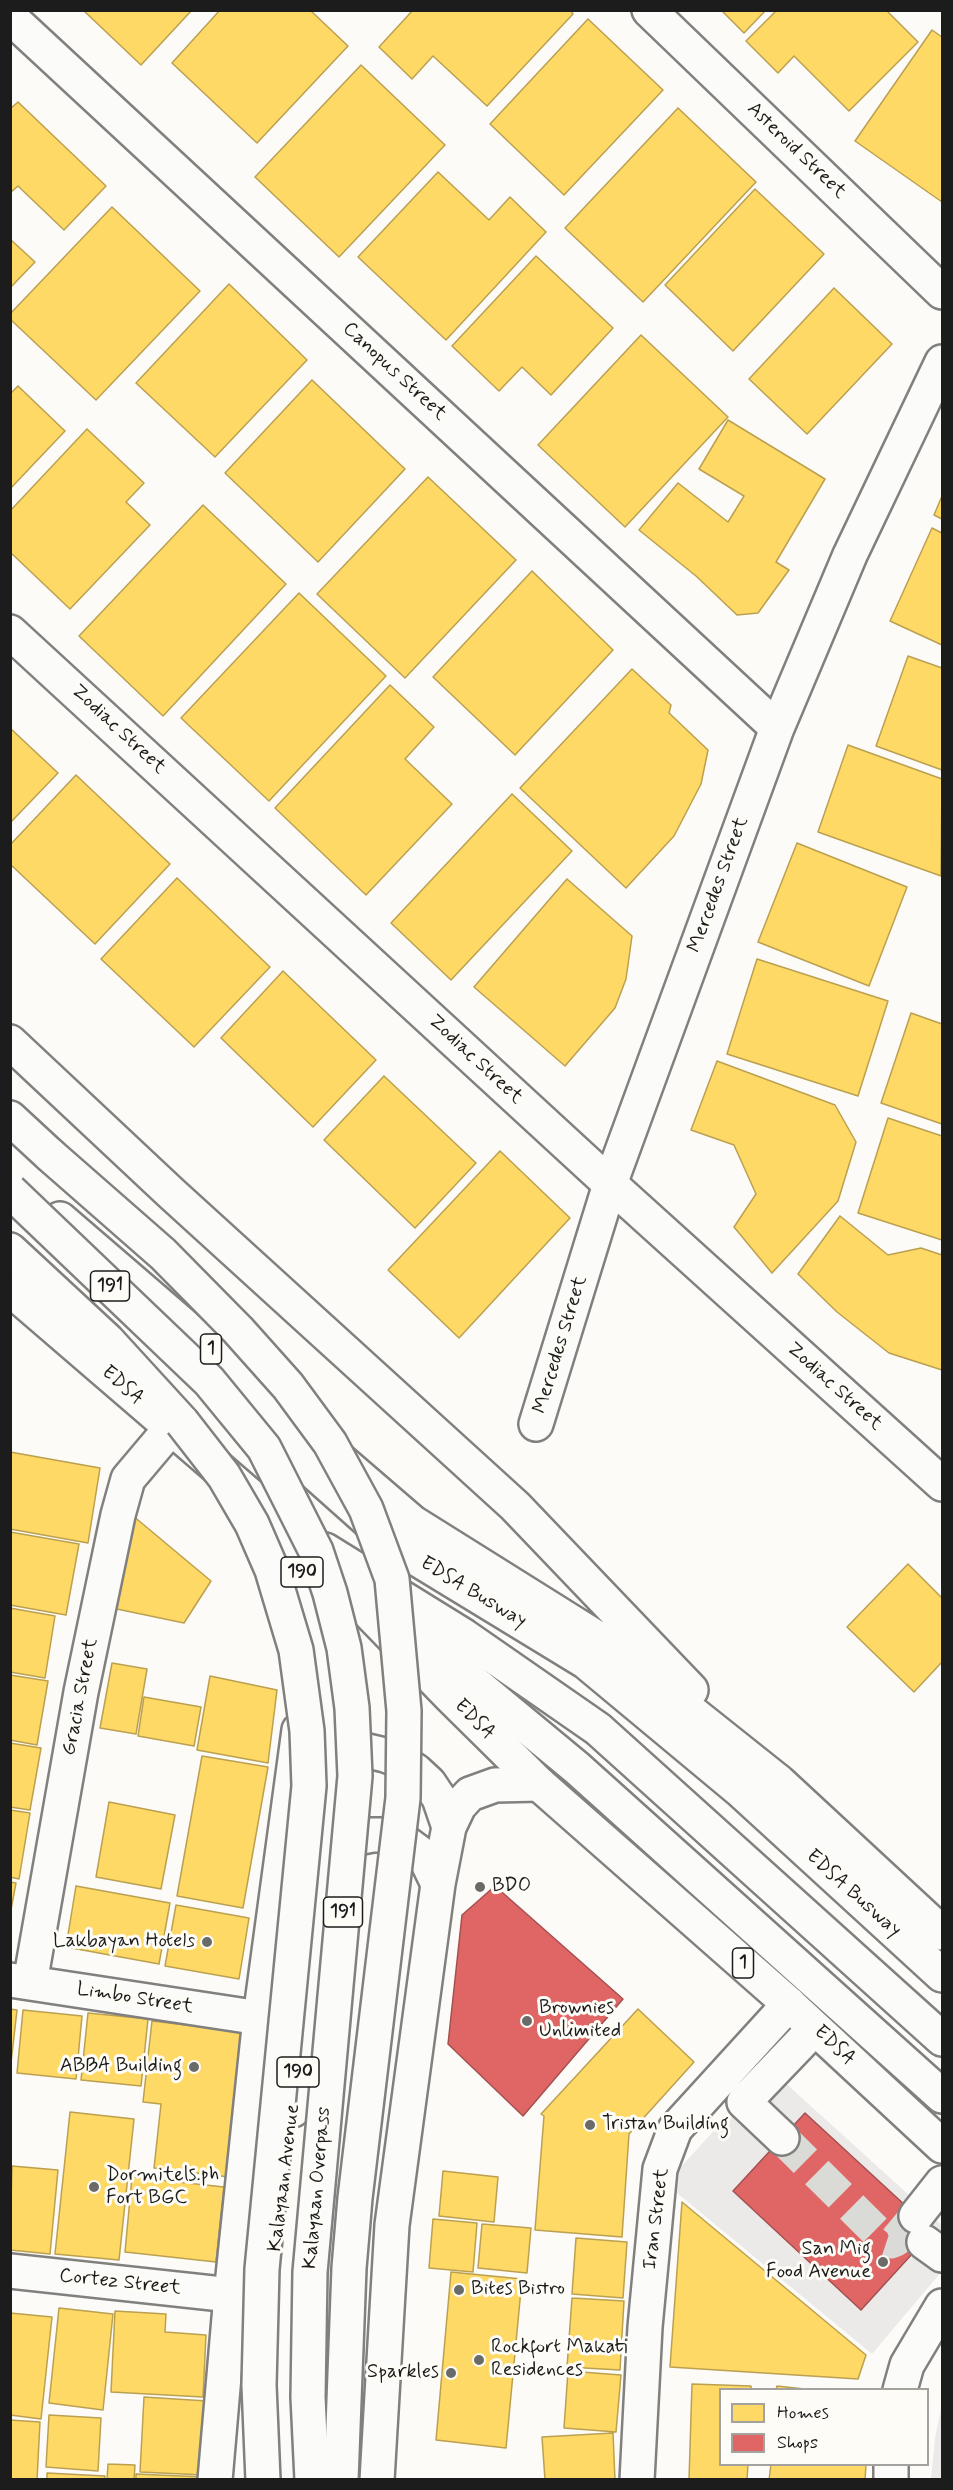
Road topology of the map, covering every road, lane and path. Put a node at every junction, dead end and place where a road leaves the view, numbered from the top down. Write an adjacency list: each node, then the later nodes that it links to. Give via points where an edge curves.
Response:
1 (649, 10): 3 (main road, Asteroid Street)
2 (10, 17): 6 (main road, Canopus Street)
3 (942, 292)
4 (942, 362): 6 (main road, Mercedes Street, via 850,555)
5 (10, 632): 10 (main road, Zodiac Street)
6 (777, 728): 10 (main road, Mercedes Street)
7 (10, 1042): 22 (main road, 1, via 515,1506)
8 (10, 1118): 50 (main road, bridge, via 163,1254 288,1386 330,1443 366,1509 392,1580 404,1711 403,1798 355,2198)
9 (10, 1176): 22 (main road, 1, via 412,1522 602,1641)
10 (610, 1184): 15 (main road, Mercedes Street); 17 (main road, Zodiac Street)
11 (10, 1191): 49 (main road, Kalayaan Overpass / 191, bridge, via 209,1381 264,1448 316,1551 341,1637 352,1708 356,1776 310,2272 308,2397)
12 (10, 1203): 28 (main road, EDSA Busway, via 399,1548 586,1662 741,1791)
13 (10, 1250): 44 (main road, 191, bridge, via 142,1376 224,1476 252,1524 272,1570 296,1650 307,1731 309,1786 262,2269)
14 (10, 1289): 16 (main road, EDSA / 1)
15 (536, 1424)
16 (171, 1428): 18 (main road, EDSA / 1); 29 (main road, Gracia Street, via 128,1479 118,1515)
17 (942, 1484)
18 (284, 1524): 19 (main road, Kalayaan Avenue / 190, via 306,1581); 23 (main road, EDSA / 1); 33 (main road, via 464,1636 598,1729); 35 (main road, via 577,1768)
19 (316, 1621): 20 (main road, Kalayaan Avenue / 190, via 332,1710); 21 (main road)
20 (333, 1755): 21 (main road); 24 (main road, via 368,1751 409,1766 439,1798); 25 (main road, Kalayaan Avenue / 190)
21 (292, 1777): 31 (main road)
22 (779, 1782): 27 (main road, 1)
23 (539, 1784): 24 (main road, via 495,1785 470,1794); 30 (main road, EDSA / 1)
24 (449, 1827): 26 (main road)
25 (323, 1867): 26 (main road, via 343,1844 357,1838 386,1835 401,1839 425,1857); 48 (main road, Kalayaan Avenue / 190, via 277,2237)
26 (438, 1884): 51 (main road, via 392,2224)
27 (942, 1933)
28 (942, 1975)
29 (20, 1981): 31 (main road, Limbo Street)
30 (789, 2004): 32 (main road, EDSA / 1); 34 (main road, Iran Street)
31 (260, 2018): 42 (main road)
32 (814, 2029): 36 (main road); 38 (main road, EDSA / 1)
33 (942, 2039)
34 (720, 2078): 36 (main road); 52 (main road, Iran Street, via 675,2129 660,2169 645,2326)
35 (942, 2096)
36 (744, 2102): 37 (main road)
37 (782, 2138)
38 (942, 2146)
39 (942, 2183): 40 (main road)
40 (927, 2238)
41 (10, 2271): 42 (main road, Cortez Street)
42 (231, 2295): 46 (main road)
43 (942, 2306): 45 (main road, via 907,2365)
44 (259, 2385): 47 (main road); 48 (main road, 191, bridge)
45 (901, 2388)
46 (214, 2480)
47 (224, 2480)
48 (261, 2480)
49 (312, 2480)
50 (340, 2480)
51 (377, 2480)
52 (637, 2480)

